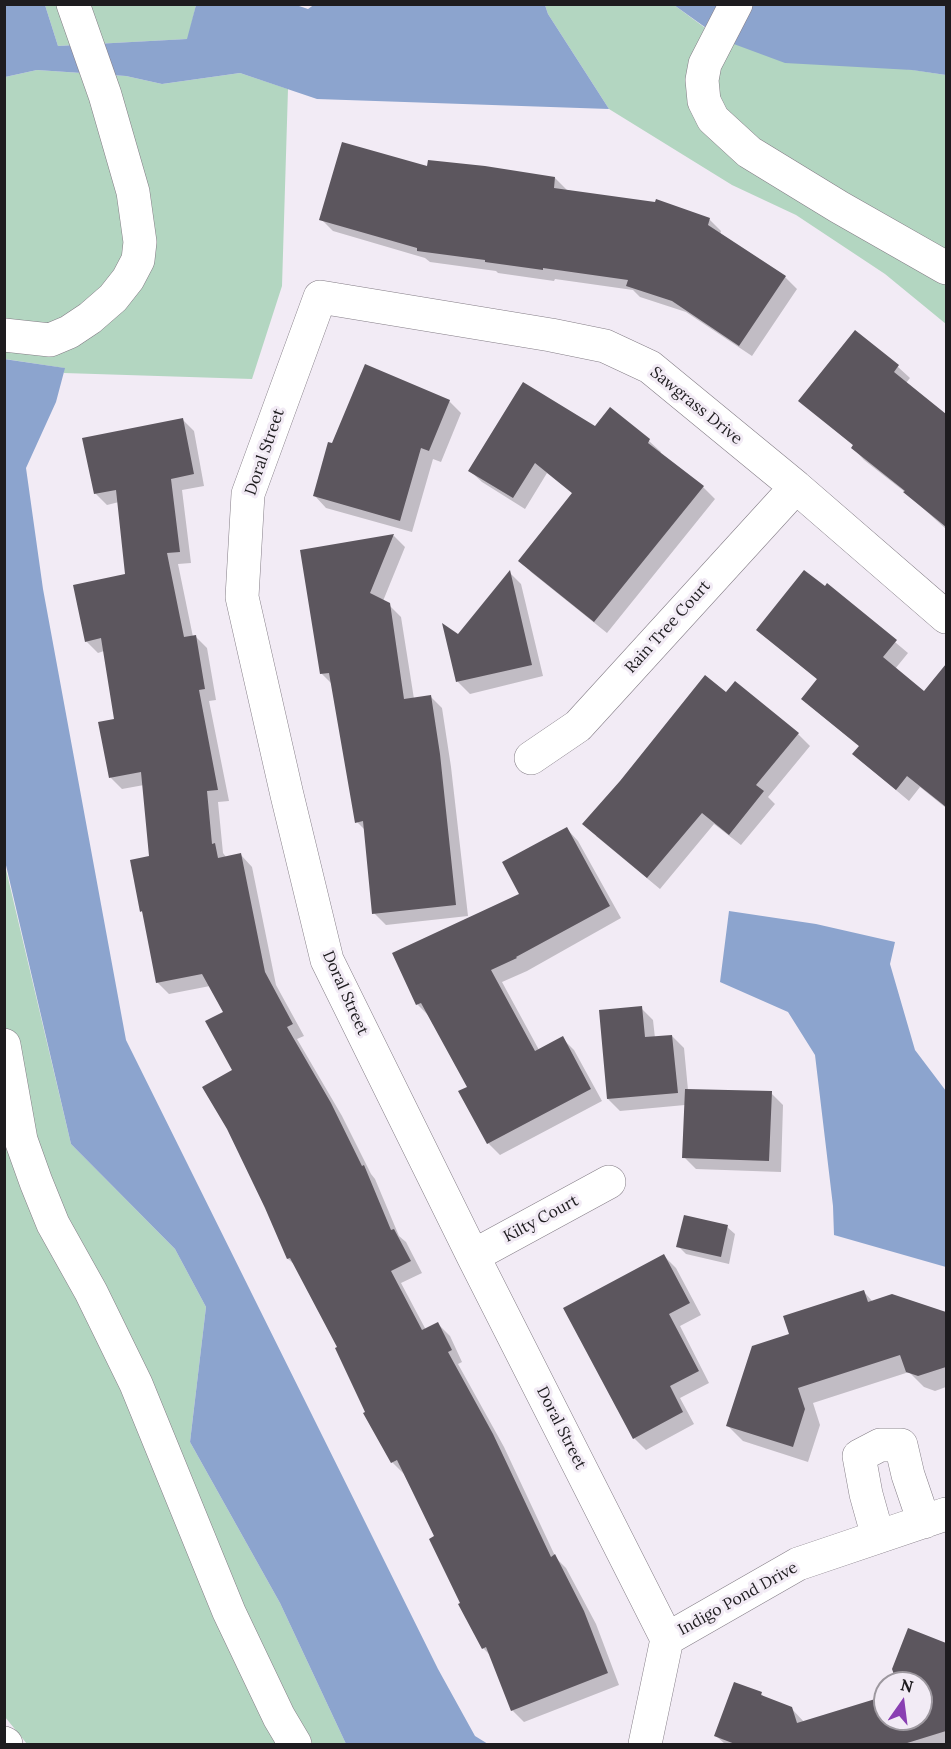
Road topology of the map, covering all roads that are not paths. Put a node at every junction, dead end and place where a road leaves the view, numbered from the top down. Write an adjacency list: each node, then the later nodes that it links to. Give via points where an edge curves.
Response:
1 (76, 15): 5 (street, via 105,94 133,192 140,242 138,260 113,298 69,332 50,340)
2 (729, 17): 3 (street, via 705,64 702,80 704,101 713,119 750,152)
3 (946, 268)
4 (320, 297): 6 (street, Sawgrass Drive, via 605,346 650,367); 11 (street, Doral Street, via 248,494 242,597 327,960)
5 (4, 335)
6 (796, 487): 7 (street, Sawgrass Drive); 8 (street, Rain Tree Court, via 578,726)
7 (946, 617)
8 (531, 758)
9 (4, 1045): 15 (street, via 21,1140 53,1224 136,1384 229,1612)
10 (609, 1182): 11 (street, Kilty Court)
11 (473, 1256): 14 (street, Doral Street)
12 (935, 1518): 13 (street, Indigo Pond Drive); 13 (street, via 908,1475 901,1445 880,1445 859,1456)
13 (878, 1537): 14 (street, Indigo Pond Drive, via 798,1564)
14 (667, 1639): 16 (street, Indigo Pond Drive)
15 (295, 1744)
16 (645, 1744)

